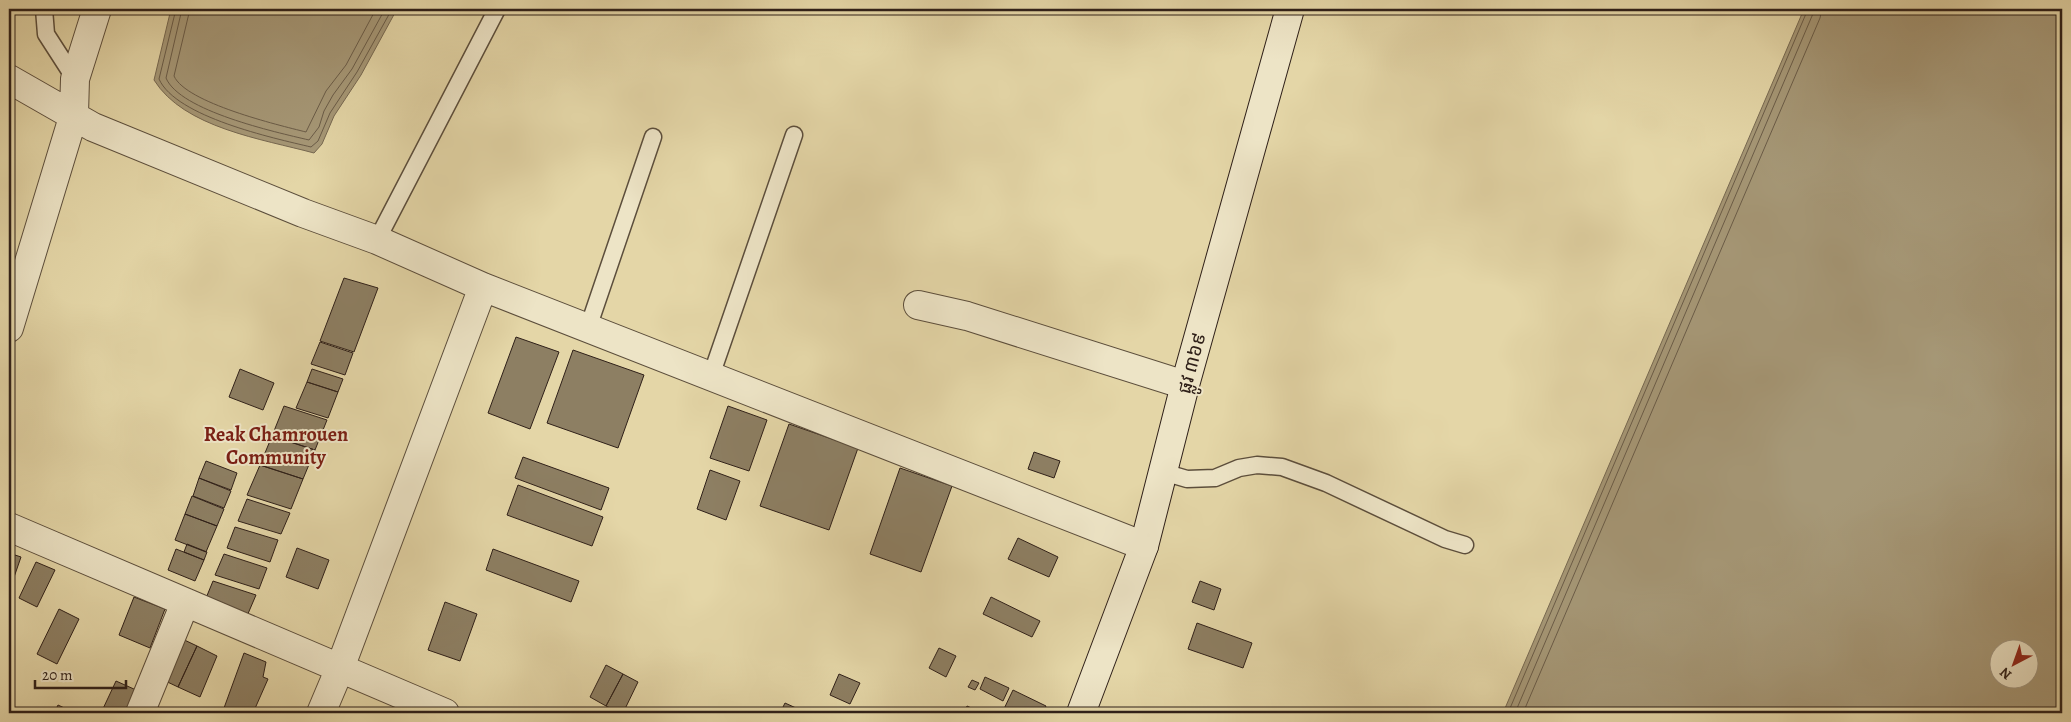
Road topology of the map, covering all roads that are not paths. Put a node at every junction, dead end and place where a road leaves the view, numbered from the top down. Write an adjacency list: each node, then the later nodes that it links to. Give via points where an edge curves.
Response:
1 (44, 9): 6 (lane, via 46,34)
2 (97, 9): 6 (street)
3 (496, 9): 10 (lane)
4 (1290, 9): 16 (street, ផ្លូវ ៣៦៩)
5 (9, 79): 7 (street)
6 (76, 79): 7 (street)
7 (74, 114): 10 (street, via 102,130 295,210); 13 (street)
8 (794, 135): 15 (lane)
9 (653, 137): 14 (lane)
10 (377, 240): 11 (street)
11 (483, 287): 14 (street); 22 (street)
12 (918, 305): 16 (street, via 967,316)
13 (9, 328)
14 (588, 328): 15 (street)
15 (711, 376): 20 (street)
16 (1185, 385): 17 (street, ផ្លូវ ៣៦៩)
17 (1163, 472): 19 (lane, via 1187,479 1215,478 1257,464 1282,466); 20 (street, ផ្លូវ ៣៦៩)
18 (9, 527): 21 (street)
19 (1465, 545)
20 (1144, 546): 26 (street, ផ្លូវ ៣៦៩)
21 (185, 603): 22 (street); 23 (street)
22 (340, 668): 24 (street); 25 (street)
23 (140, 713)
24 (321, 713)
25 (445, 713)
26 (1081, 713)

